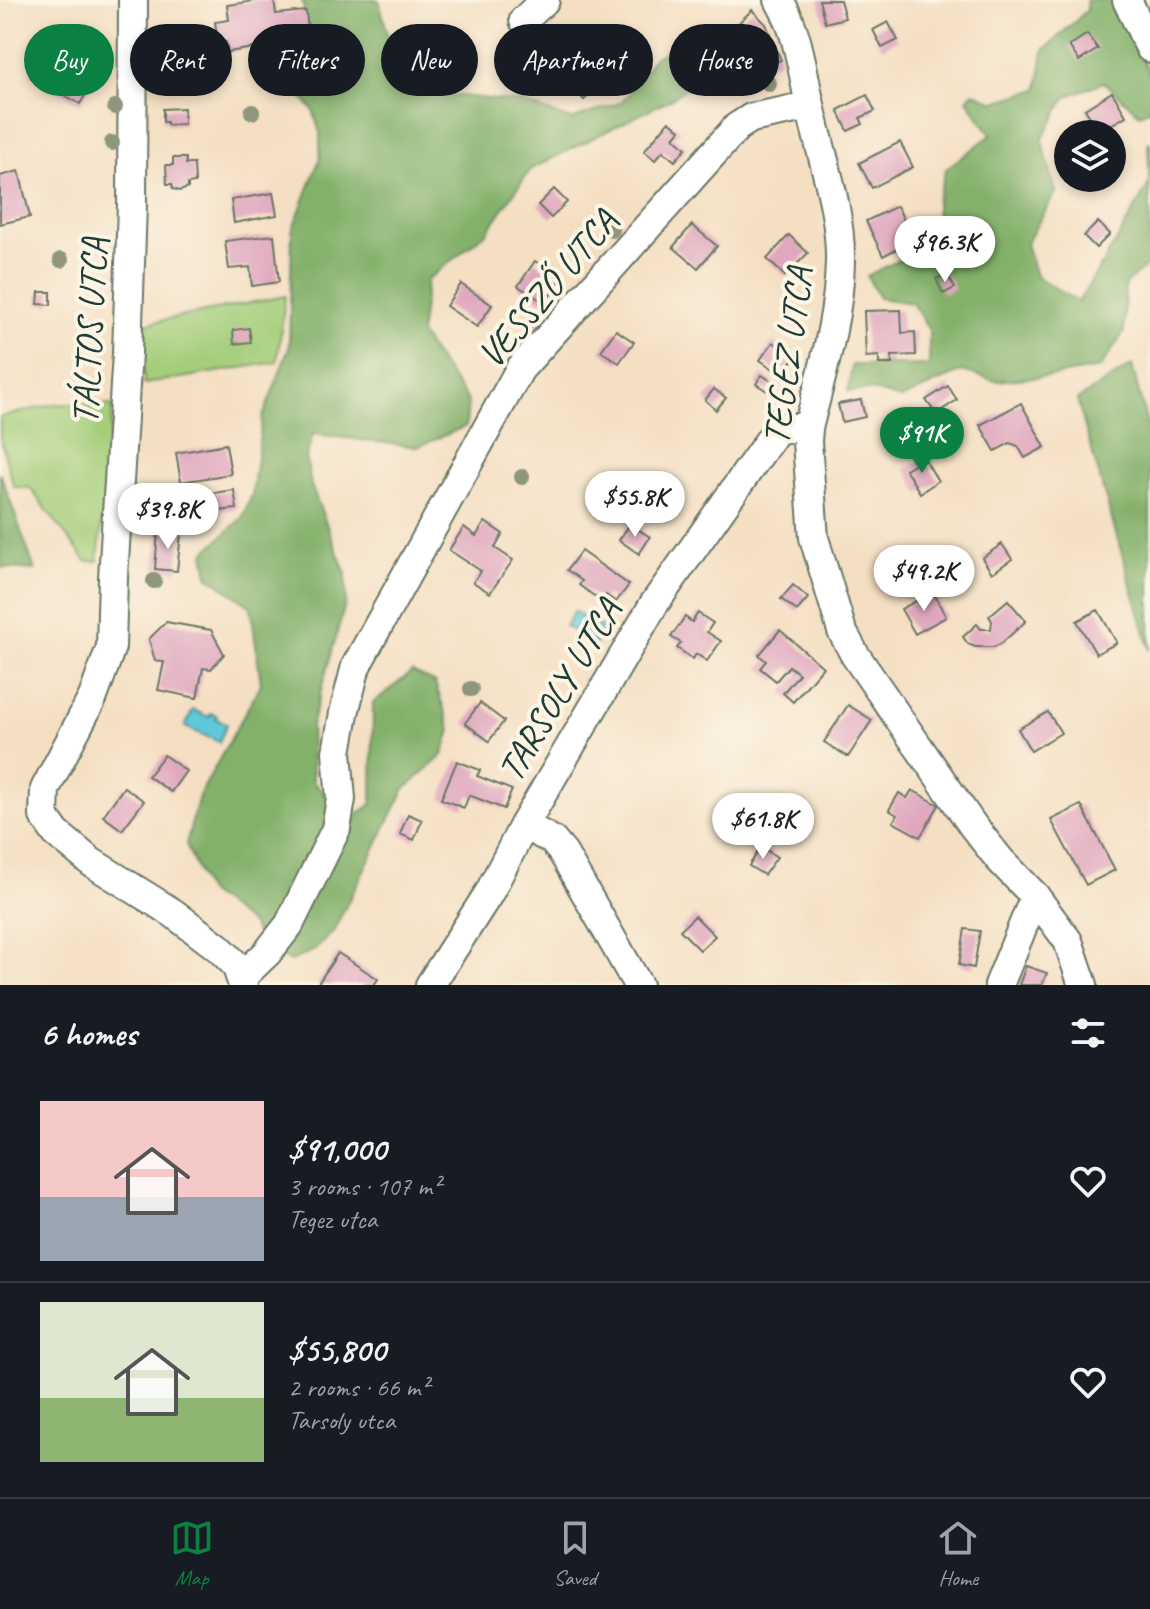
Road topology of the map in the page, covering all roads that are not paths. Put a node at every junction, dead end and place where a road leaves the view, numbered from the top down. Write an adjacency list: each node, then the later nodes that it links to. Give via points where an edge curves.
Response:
1 (133, 0): 11 (street, TÁLTOS UTCA, via 127,353 111,647 93,697 45,789 44,816 91,862 219,948 236,965)
2 (545, 0): 5 (street)
3 (779, 0): 7 (street, TEGEZ UTCA, via 792,28)
4 (1127, 0): 6 (street)
5 (524, 20)
6 (1150, 48)
7 (810, 106): 8 (street, TEGEZ UTCA, via 828,176 840,260 832,334); 11 (street, VESSZŐ UTCA, via 751,118 737,127 520,369 356,666 337,752 341,799 336,829 289,925)
8 (808, 428): 9 (street, TARSOLY UTCA, via 778,428 654,604); 10 (street, TEGEZ UTCA, via 814,538 842,631 973,826)
9 (524, 825): 12 (street, TARSOLY UTCA, via 489,893); 13 (street, via 552,840 563,853)
10 (1035, 896): 14 (street); 15 (street, TEGEZ UTCA, via 1068,941)
11 (242, 981)
12 (430, 985)
13 (638, 985)
14 (999, 985)
15 (1083, 985)

